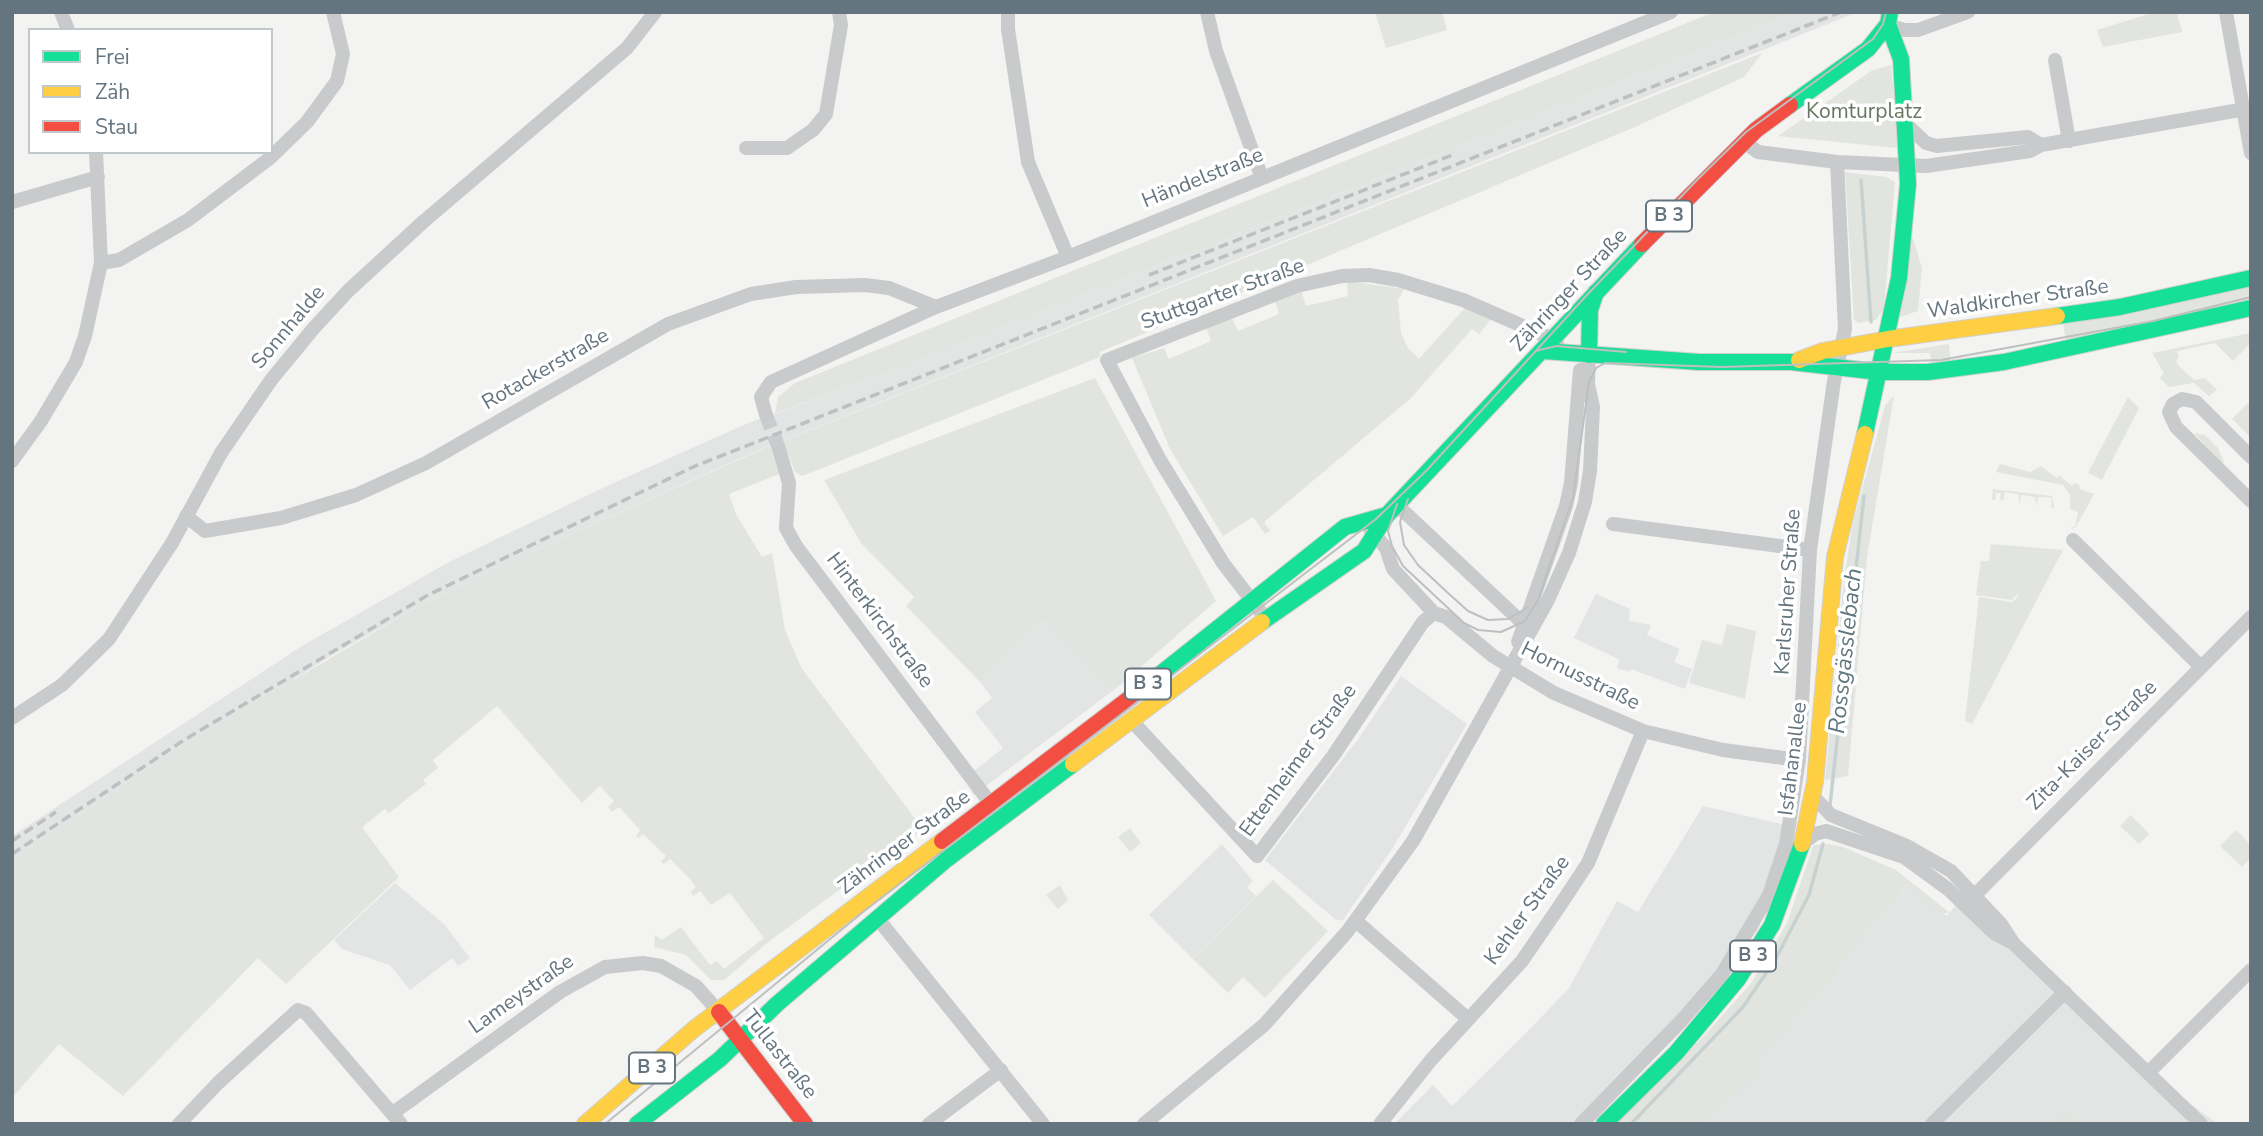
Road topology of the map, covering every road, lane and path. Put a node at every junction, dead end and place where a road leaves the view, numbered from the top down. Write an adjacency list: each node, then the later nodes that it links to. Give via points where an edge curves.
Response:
1 (332, 12): 27 (street, via 343,54 337,81 306,122 270,158 188,220 119,260)
2 (654, 12): 45 (street, Sonnhalde, via 627,48 348,291 265,389 220,453)
3 (839, 12): 17 (street, via 826,114 813,130 787,148)
4 (1008, 12): 26 (street, via 1028,162)
5 (1207, 12): 24 (street, via 1216,51)
6 (1671, 12): 24 (street, Händelstraße)
7 (1968, 12): 9 (street, via 1919,30 1905,30)
8 (2226, 12): 11 (street)
9 (1889, 21): 12 (main road, B 3, via 1901,59); 13 (main road, Zähringer Straße / B 3, via 1868,49)
10 (2055, 60): 14 (street)
11 (2247, 109): 14 (street); 18 (street)
12 (1907, 125): 16 (street, via 1926,143); 22 (main road, B 3)
13 (1743, 141): 20 (street, via 1758,152); 29 (main road, Zähringer Straße / B 3)
14 (2069, 141): 15 (street)
15 (2041, 145): 16 (street, via 2028,137); 21 (street, via 2030,151)
16 (1937, 146): 21 (street, via 1934,151)
17 (746, 148)
18 (2251, 153)
19 (96, 154): 23 (street)
20 (1837, 162): 22 (street); 34 (street, Karlsruher Straße, via 1845,329)
21 (1940, 164): 22 (street)
22 (1907, 166): 32 (main road, B 3, via 1899,278)
23 (98, 177): 25 (street); 27 (street)
24 (1262, 178): 26 (street, Händelstraße)
25 (12, 202)
26 (1068, 257): 30 (street, Händelstraße)
27 (101, 263): 42 (street, via 76,362)
28 (2251, 278): 32 (main road, Waldkircher Straße, via 2080,314)
29 (1596, 292): 33 (main road, Zähringer Straße / B 3); 35 (main road)
30 (936, 307): 39 (street, Händelstraße, via 771,382 761,397); 45 (street, Rotackerstraße, via 889,288 865,285 751,295 668,324 426,463 356,495 281,518 205,531)
31 (2251, 309): 38 (main road, Waldkircher Straße, via 1958,370)
32 (1888, 339): 34 (main road, Waldkircher Straße); 38 (main road, Isfahanallee / B 3)
33 (1547, 345): 35 (main road, Waldkircher Straße); 44 (main road, Zähringer Straße / B 3); 51 (street, Stuttgarter Straße, via 1463,300 1369,275 1297,286 1107,360 1160,460 1223,563)
34 (1841, 348): 36 (main road, Waldkircher Straße); 37 (street, Karlsruher Straße)
35 (1578, 354): 36 (main road, Waldkircher Straße); 55 (street, via 1568,497); 55 (street, via 1593,407 1588,517 1558,580)
36 (1791, 362): 37 (main road, Waldkircher Straße)
37 (1836, 368): 38 (main road, Waldkircher Straße); 50 (street, Karlsruher Straße)
38 (1879, 372): 62 (main road, Isfahanallee / B 3, via 1835,556)
39 (766, 415)
40 (778, 446): 63 (street, Hinterkirchstraße, via 789,483 786,528 796,546)
41 (2251, 457): 43 (street, via 2196,402 2182,399 2173,404 2169,412 2176,427)
42 (12, 461)
43 (2251, 500)
44 (1392, 510): 46 (main road, Zähringer Straße / B 3); 48 (main road, Zähringer Straße); 55 (street, Hornusstraße)
45 (186, 516): 58 (street, Sonnhalde, via 144,590 109,639 62,685)
46 (1362, 520): 48 (street, Hornusstraße); 51 (main road, Zähringer Straße / B 3, via 1345,527)
47 (1613, 524): 50 (street)
48 (1375, 534): 52 (street, Hornusstraße, via 1393,569); 54 (main road, Zähringer Straße, via 1364,551)
49 (2073, 540): 57 (street)
50 (1811, 550): 61 (street, Karlsruher Straße)
51 (1254, 601): 54 (street); 63 (main road, Zähringer Straße / B 3)
52 (1434, 613): 56 (street, Hornusstraße, via 1446,617 1481,648); 59 (street, Ettenheimer Straße, via 1423,622 1333,756 1257,856)
53 (2251, 617): 57 (street, Zita-Kaiser-Straße)
54 (1266, 619): 59 (main road, Zähringer Straße)
55 (1527, 628): 56 (street)
56 (1511, 666): 60 (street, Hornusstraße, via 1567,699); 67 (street, via 1413,841)
57 (2201, 667): 65 (street, Zita-Kaiser-Straße)
58 (12, 718)
59 (1131, 720): 66 (main road, Zähringer Straße, via 947,859)
60 (1643, 731): 61 (street, Hornusstraße, via 1723,750); 71 (street, Kehler Straße, via 1588,863 1521,961)
61 (1799, 760): 84 (street, Karlsruher Straße, via 1786,844 1769,895 1745,938 1717,981)
62 (1813, 796): 64 (main road, Isfahanallee / B 3); 65 (street, via 1831,815 1908,846 1951,871)
63 (991, 804): 70 (main road, Zähringer Straße / B 3)
64 (1802, 844): 65 (street, via 1826,831 1883,849); 85 (main road, Isfahanallee / B 3, via 1772,925 1738,979 1676,1053)
65 (1970, 900): 69 (street, via 1994,933 2014,944)
66 (878, 919): 72 (main road, Zähringer Straße); 73 (street)
67 (1356, 921): 71 (street); 82 (street, via 1264,1025)
68 (2251, 970): 74 (street)
69 (2065, 992): 74 (street); 86 (street)
70 (719, 1012): 72 (main road, Tullastraße); 75 (street, Lameystraße, via 696,986 661,966 606,967 560,992); 77 (main road, Zähringer Straße / B 3)
71 (1468, 1019): 83 (street, Kehler Straße)
72 (741, 1039): 78 (main road, Zähringer Straße); 79 (main road, Tullastraße)
73 (1001, 1070): 80 (street); 81 (street)
74 (2148, 1073): 87 (street)
75 (397, 1119): 76 (street, via 306,1013 298,1010)
76 (179, 1124)
77 (585, 1124)
78 (637, 1124)
79 (805, 1124)
80 (929, 1124)
81 (1043, 1124)
82 (1144, 1124)
83 (1380, 1124)
84 (1581, 1124)
85 (1604, 1124)
86 (1932, 1124)
87 (2201, 1124)

